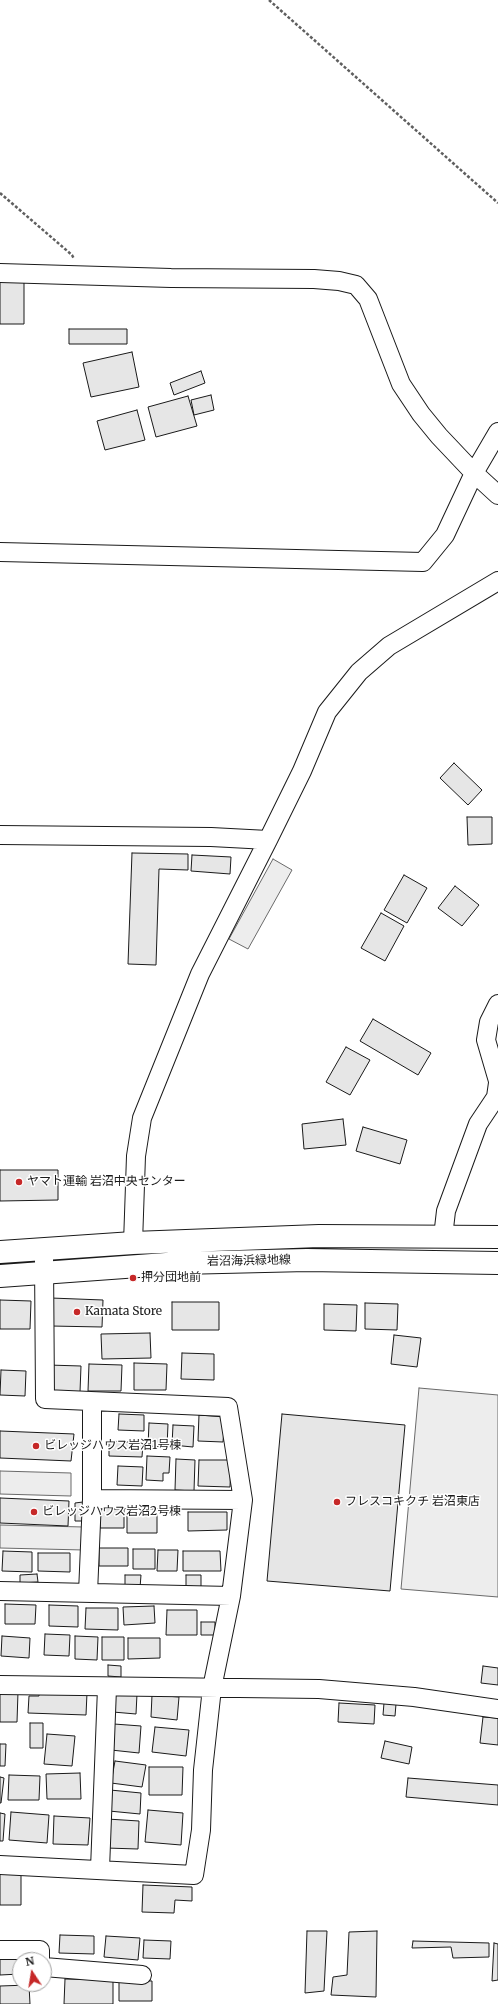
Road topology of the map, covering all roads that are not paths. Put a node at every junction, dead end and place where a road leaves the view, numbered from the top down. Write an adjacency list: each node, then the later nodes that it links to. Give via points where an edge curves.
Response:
1 (0, 273): 3 (street, via 314,279 356,285 368,299 401,384 421,414)
2 (498, 432): 3 (street)
3 (474, 473): 4 (street); 5 (street, via 445,534 422,562)
4 (498, 495)
5 (0, 552)
6 (498, 581): 8 (street, via 389,646 359,672 328,712)
7 (0, 835): 8 (street)
8 (268, 840): 13 (street, via 200,974 142,1118 136,1156)
9 (498, 1004): 10 (street, via 489,1022 486,1040)
10 (498, 1082): 11 (street, via 496,1097 478,1124 446,1211)
11 (443, 1237): 12 (main road, 岩沼海浜緑地線); 13 (main road, 岩沼海浜緑地線, via 319,1236)
12 (498, 1237)
13 (133, 1243): 14 (main road, 岩沼海浜緑地線)
14 (44, 1248): 15 (main road, 岩沼海浜緑地線); 17 (street)
15 (0, 1252)
16 (498, 1262): 17 (main road, 岩沼海浜緑地線, via 188,1262)
17 (44, 1272): 18 (main road, 岩沼海浜緑地線); 19 (street, via 45,1399)
18 (0, 1276)
19 (92, 1402): 20 (street); 21 (street, via 228,1407)
20 (92, 1499): 21 (street); 23 (street)
21 (243, 1500): 24 (street)
22 (0, 1592): 23 (street)
23 (88, 1593): 24 (street)
24 (231, 1596): 27 (street)
25 (0, 1685): 26 (street)
26 (107, 1688): 27 (street); 30 (street)
27 (212, 1688): 28 (street, via 319,1689 414,1697); 30 (street, via 202,1770 201,1830 194,1875)
28 (498, 1709)
29 (0, 1864): 30 (street)
30 (100, 1869)
31 (0, 1950): 32 (street)
32 (40, 1952)
33 (52, 1968): 34 (street)
34 (142, 1975)

